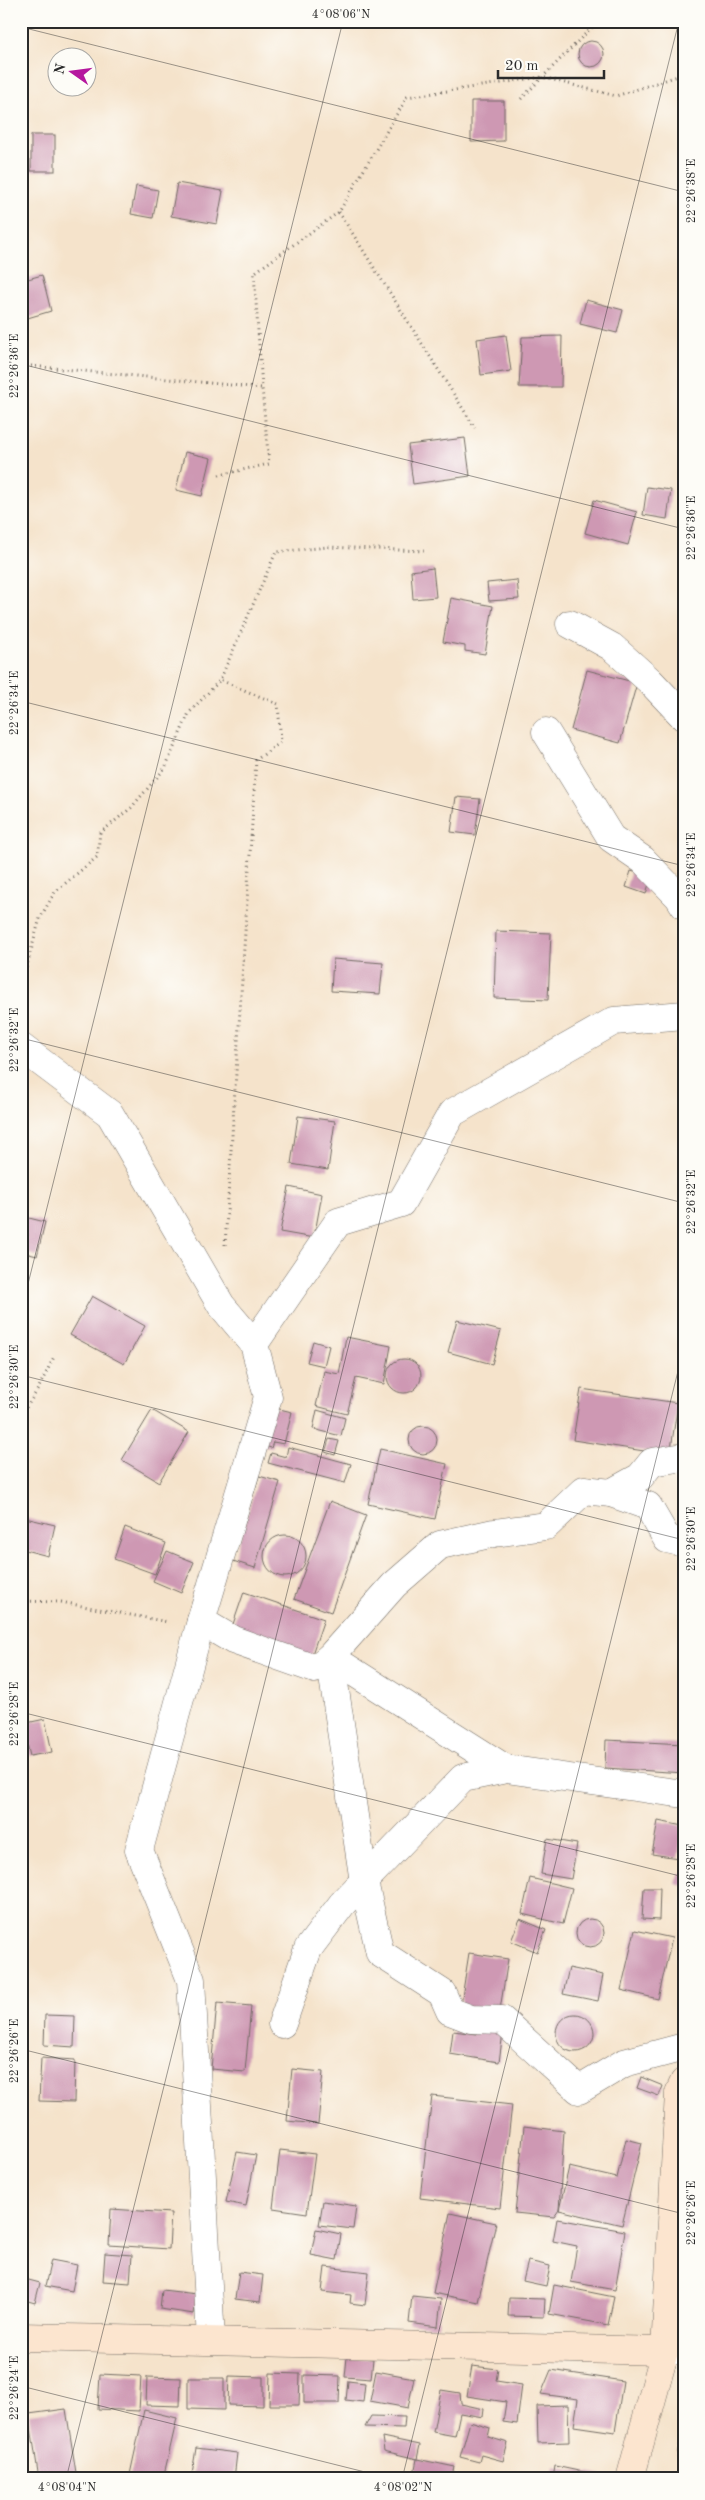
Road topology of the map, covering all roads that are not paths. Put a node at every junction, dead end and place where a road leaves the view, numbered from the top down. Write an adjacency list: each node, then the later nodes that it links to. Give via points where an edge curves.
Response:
1 (570, 624): 2 (street, via 612,647)
2 (684, 717)
3 (546, 732): 4 (street, via 611,838 643,860)
4 (684, 905)
5 (684, 1015): 7 (street, via 614,1022 452,1113 401,1203 338,1222)
6 (21, 1047): 7 (street, via 110,1114 221,1305)
7 (254, 1344): 11 (street, via 268,1397)
8 (684, 1457): 9 (street, via 652,1462 640,1477)
9 (611, 1493): 10 (street, via 648,1506 666,1539); 12 (street, via 584,1490 546,1526 440,1545 394,1585)
10 (684, 1542)
11 (201, 1624): 12 (street, via 233,1640 315,1669); 20 (street, via 139,1850 190,1980)
12 (330, 1657): 13 (street); 15 (street)
13 (506, 1769): 14 (street); 15 (street, via 463,1778)
14 (684, 1794)
15 (364, 1882): 16 (street, via 342,1904 308,1949); 17 (street, via 380,1953 442,1993 450,2011 471,2019 502,2020 579,2090 624,2063)
16 (282, 2024)
17 (684, 2047)
18 (684, 2082): 21 (main road, via 679,2093)
19 (21, 2337): 20 (main road)
20 (211, 2340): 21 (main road)
21 (675, 2350): 22 (main road)
22 (630, 2479)

